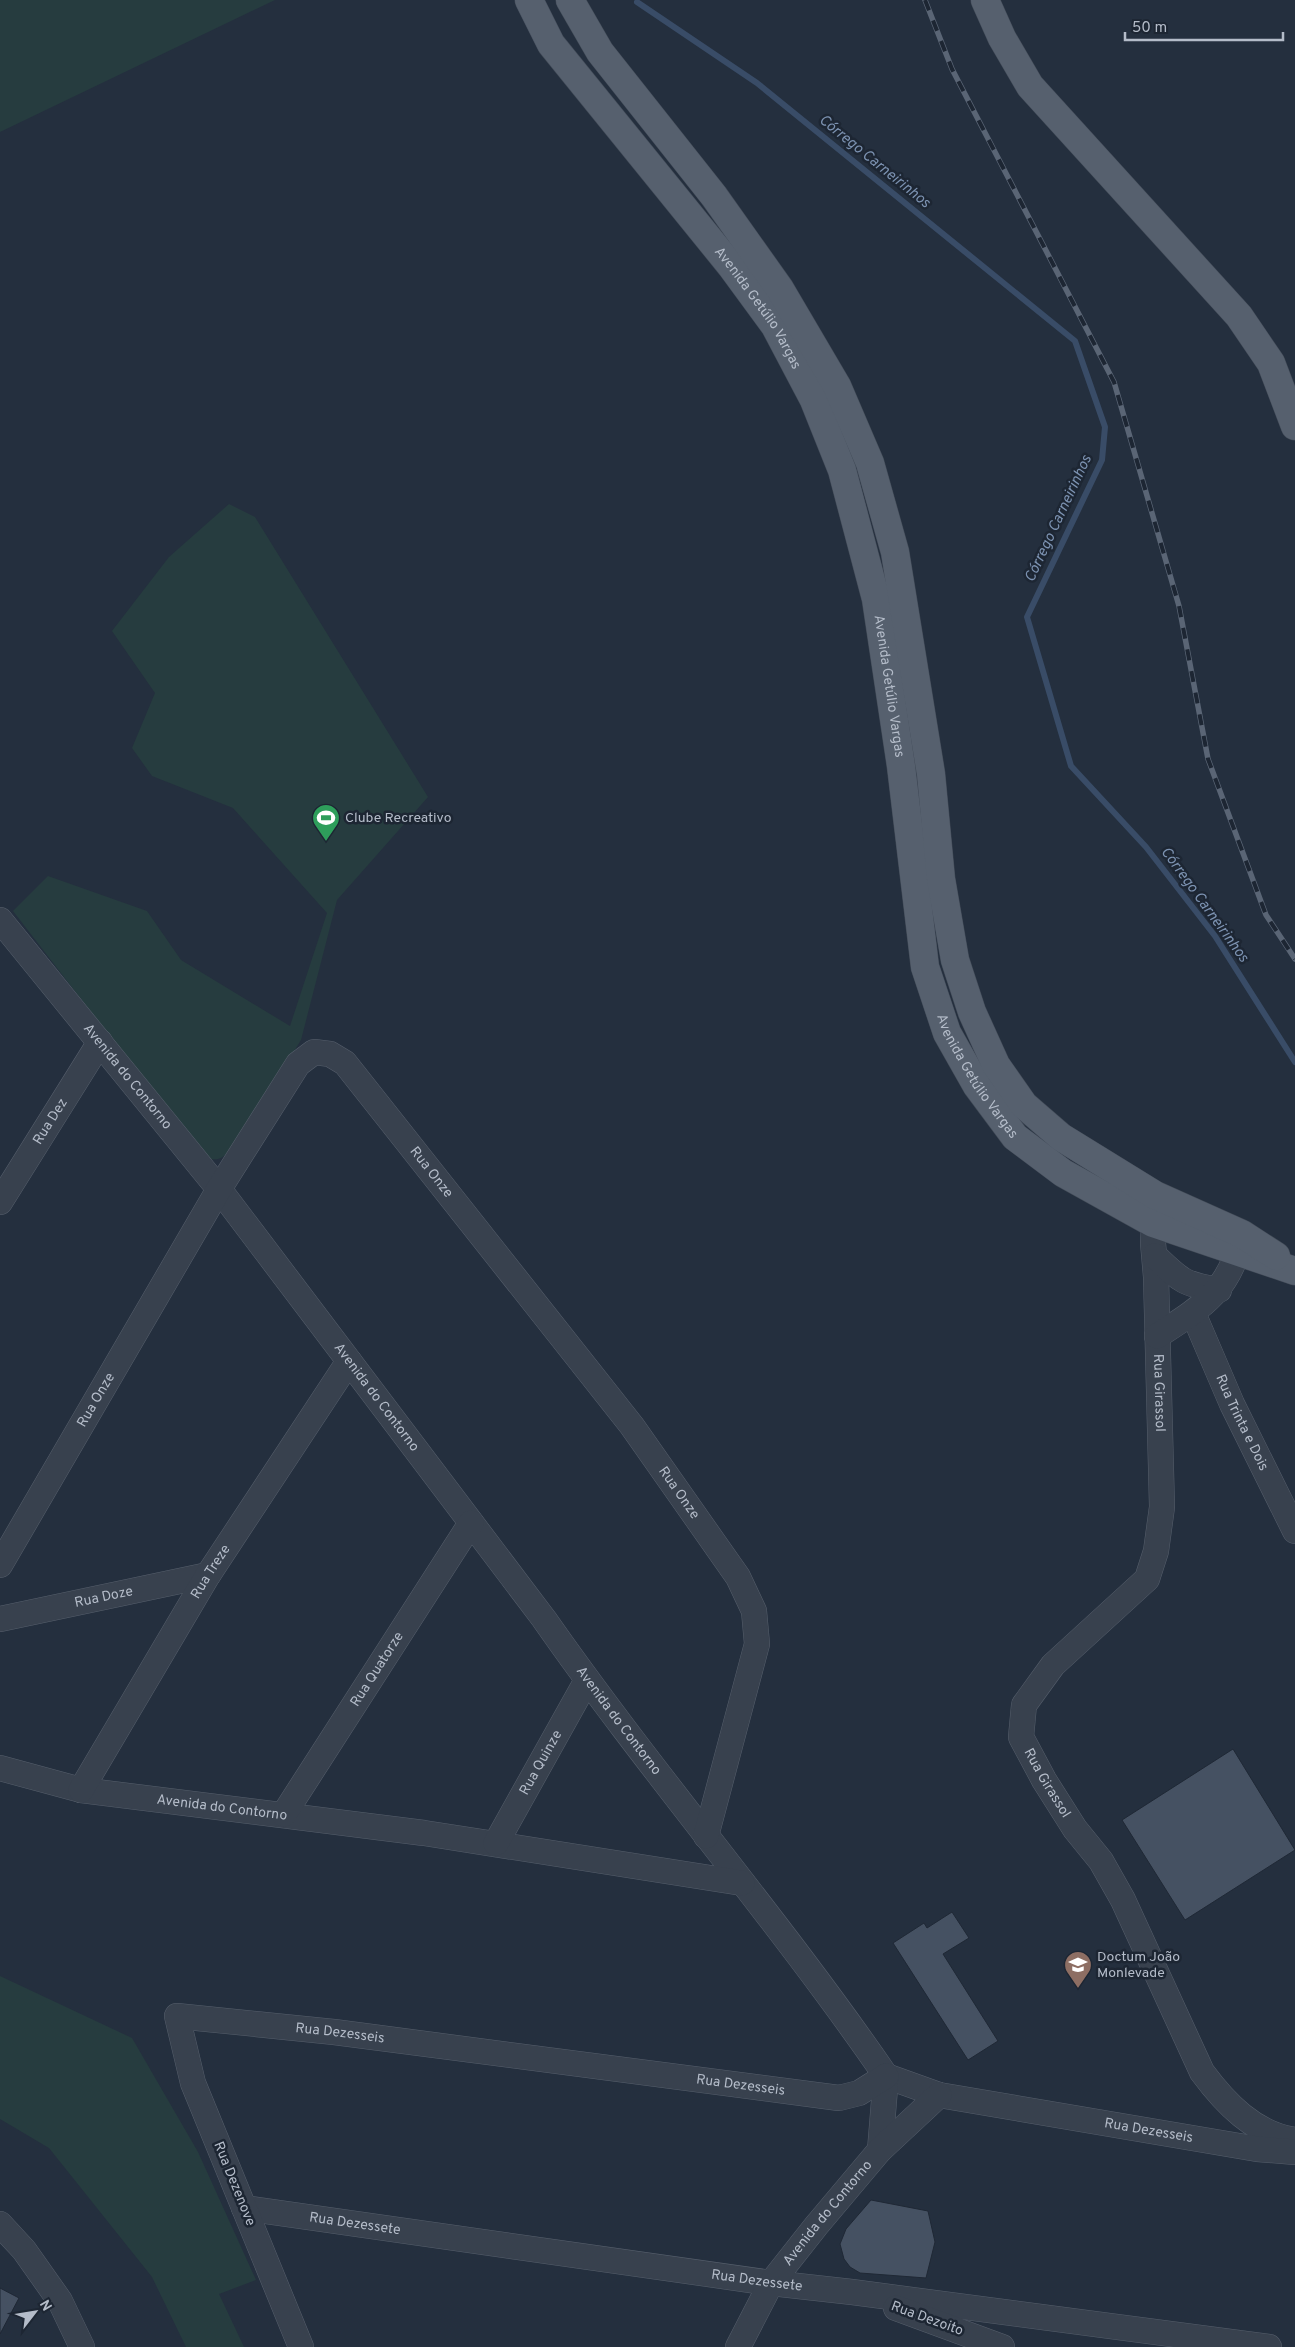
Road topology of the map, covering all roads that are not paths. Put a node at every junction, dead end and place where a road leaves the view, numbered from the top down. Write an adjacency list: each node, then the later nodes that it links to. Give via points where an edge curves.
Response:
1 (529, 0): 6 (main road, Avenida Getúlio Vargas, via 551,44 731,266 775,326 814,400 842,470 876,599 901,766)
2 (570, 0): 5 (main road, Avenida Getúlio Vargas, via 600,52 714,196 780,289 837,386 866,455 895,552 930,774)
3 (985, 0): 4 (main road, via 1002,38 1030,86 1239,316 1272,363)
4 (1295, 426)
5 (941, 879): 6 (main road); 10 (main road, Avenida Getúlio Vargas, via 955,960 972,1012 1001,1073 1024,1105 1060,1137)
6 (914, 883): 12 (main road, Avenida Getúlio Vargas, via 925,967 947,1033 977,1086 1015,1137 1063,1174)
7 (0, 920): 8 (street, Avenida do Contorno)
8 (100, 1042): 9 (street, Avenida do Contorno); 11 (street, Rua Dez)
9 (218, 1189): 19 (street, Avenida do Contorno); 22 (street, Rua Onze); 29 (street, Rua Onze, via 298,1064 314,1052 330,1054 345,1062 632,1426 738,1577 754,1611 757,1644)
10 (1155, 1195): 12 (street, Rua Girassol); 13 (main road, Avenida Getúlio Vargas)
11 (0, 1202)
12 (1154, 1223): 13 (main road, Avenida Getúlio Vargas); 14 (street, Rua Girassol)
13 (1240, 1244): 15 (main road, Avenida Getúlio Vargas); 16 (street, Rua Girassol, via 1234,1265)
14 (1154, 1256): 16 (street, via 1189,1285); 18 (street, Rua Girassol)
15 (1295, 1270)
16 (1218, 1290): 17 (street, Rua Girassol)
17 (1193, 1313): 18 (street, Rua Girassol); 21 (street, Rua Trinta e Dois, via 1232,1404)
18 (1157, 1336): 35 (street, Rua Girassol, via 1162,1507 1156,1551 1146,1579 1054,1665 1024,1705 1021,1737 1044,1780 1075,1829 1101,1861 1123,1900 1202,2072 1220,2097 1243,2117 1269,2133)
19 (349, 1361): 20 (street, Avenida do Contorno); 23 (street, Rua Treze)
20 (471, 1523): 25 (street, Avenida do Contorno); 28 (street, Rua Quatorze)
21 (1295, 1531)
22 (0, 1565)
23 (208, 1575): 24 (street, Rua Doze); 27 (street, Rua Treze)
24 (0, 1619)
25 (587, 1680): 29 (street, Avenida do Contorno); 30 (street, Rua Quinze)
26 (0, 1768): 27 (street, Avenida do Contorno)
27 (82, 1790): 28 (street, Avenida do Contorno)
28 (284, 1814): 30 (street, Avenida do Contorno)
29 (706, 1836): 31 (street, Avenida do Contorno)
30 (496, 1843): 31 (street, Avenida do Contorno)
31 (742, 1883): 33 (street, Avenida do Contorno)
32 (177, 2016): 33 (street, Rua Dezesseis, via 334,2032 839,2098 859,2093); 38 (street, Rua Dezenove, via 193,2083)
33 (886, 2076): 34 (street, Rua Dezesseis); 36 (street)
34 (939, 2095): 36 (street, Avenida do Contorno); 37 (street, Rua Dezesseis, via 1257,2150)
35 (1295, 2140)
36 (880, 2150): 40 (street, Avenida do Contorno)
37 (1295, 2152)
38 (244, 2208): 40 (street, Rua Dezessete); 43 (street, Rua Dezenove)
39 (0, 2224): 42 (street, via 24,2250 60,2301)
40 (771, 2283): 41 (street, Rua Dezessete); 44 (street, Avenida do Contorno)
41 (852, 2292): 45 (street, Rua Dezoito); 46 (street, Rua Dezessete)
42 (82, 2347)
43 (301, 2347)
44 (738, 2347)
45 (1002, 2347)
46 (1269, 2347)

